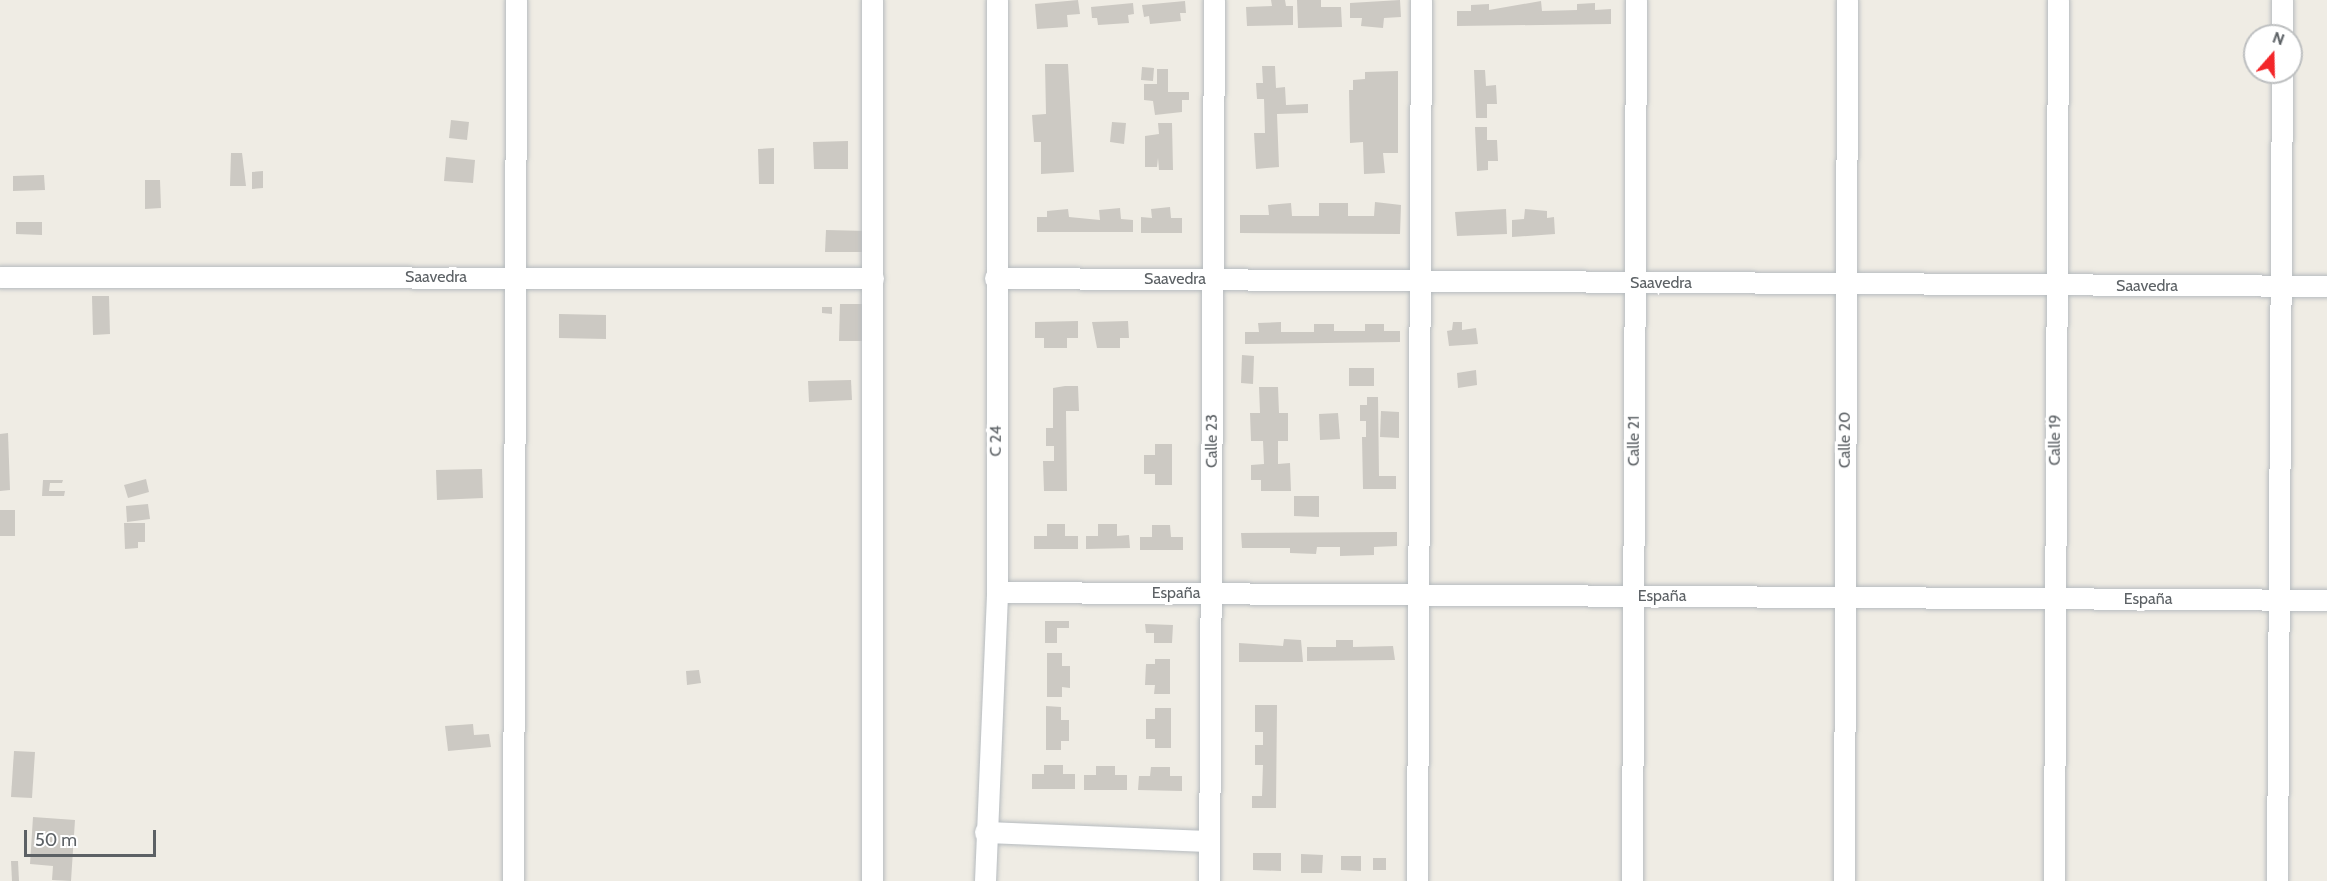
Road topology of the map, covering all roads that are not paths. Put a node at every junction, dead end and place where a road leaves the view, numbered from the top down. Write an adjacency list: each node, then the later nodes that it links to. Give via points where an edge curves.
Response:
1 (516, 0): 13 (street)
2 (872, 0): 14 (street)
3 (997, 0): 15 (street, C 24)
4 (1214, 0): 16 (street, Calle 23)
5 (1421, 0): 17 (street)
6 (1636, 0): 18 (street, Calle 21)
7 (1847, 0): 19 (street, Calle 20)
8 (2058, 0): 20 (street, Calle 19)
9 (2282, 0): 10 (street)
10 (2282, 24)
11 (2282, 84): 21 (street)
12 (0, 277): 13 (street, Saavedra)
13 (514, 277): 14 (street, Saavedra); 33 (street)
14 (873, 278): 34 (street)
15 (995, 278): 16 (street, Saavedra); 23 (street, C 24)
16 (1213, 279): 17 (street, Saavedra); 24 (street, Calle 23)
17 (1420, 281): 18 (street, Saavedra); 25 (street)
18 (1635, 282): 19 (street, Saavedra); 26 (street, Calle 21)
19 (1846, 284): 20 (street, Saavedra); 27 (street, Calle 20)
20 (2055, 286): 21 (street, Saavedra); 28 (street, Calle 19)
21 (2282, 286): 22 (street, Saavedra); 29 (street)
22 (2327, 286)
23 (997, 592): 24 (street, España); 31 (street, C 24)
24 (1211, 593): 25 (street, España); 32 (street, Calle 23)
25 (1418, 594): 26 (street, España); 37 (street)
26 (1633, 596): 27 (street, España); 38 (street, Calle 21)
27 (1845, 597): 28 (street, España); 39 (street, Calle 20)
28 (2055, 598): 29 (street, España); 40 (street, Calle 19)
29 (2279, 599): 30 (street, España); 41 (street)
30 (2327, 600)
31 (985, 832): 32 (street); 35 (street, C 24)
32 (1209, 841): 36 (street, Calle 23)
33 (513, 881)
34 (872, 881)
35 (985, 881)
36 (1209, 881)
37 (1417, 881)
38 (1632, 881)
39 (1844, 881)
40 (2054, 881)
41 (2277, 881)

